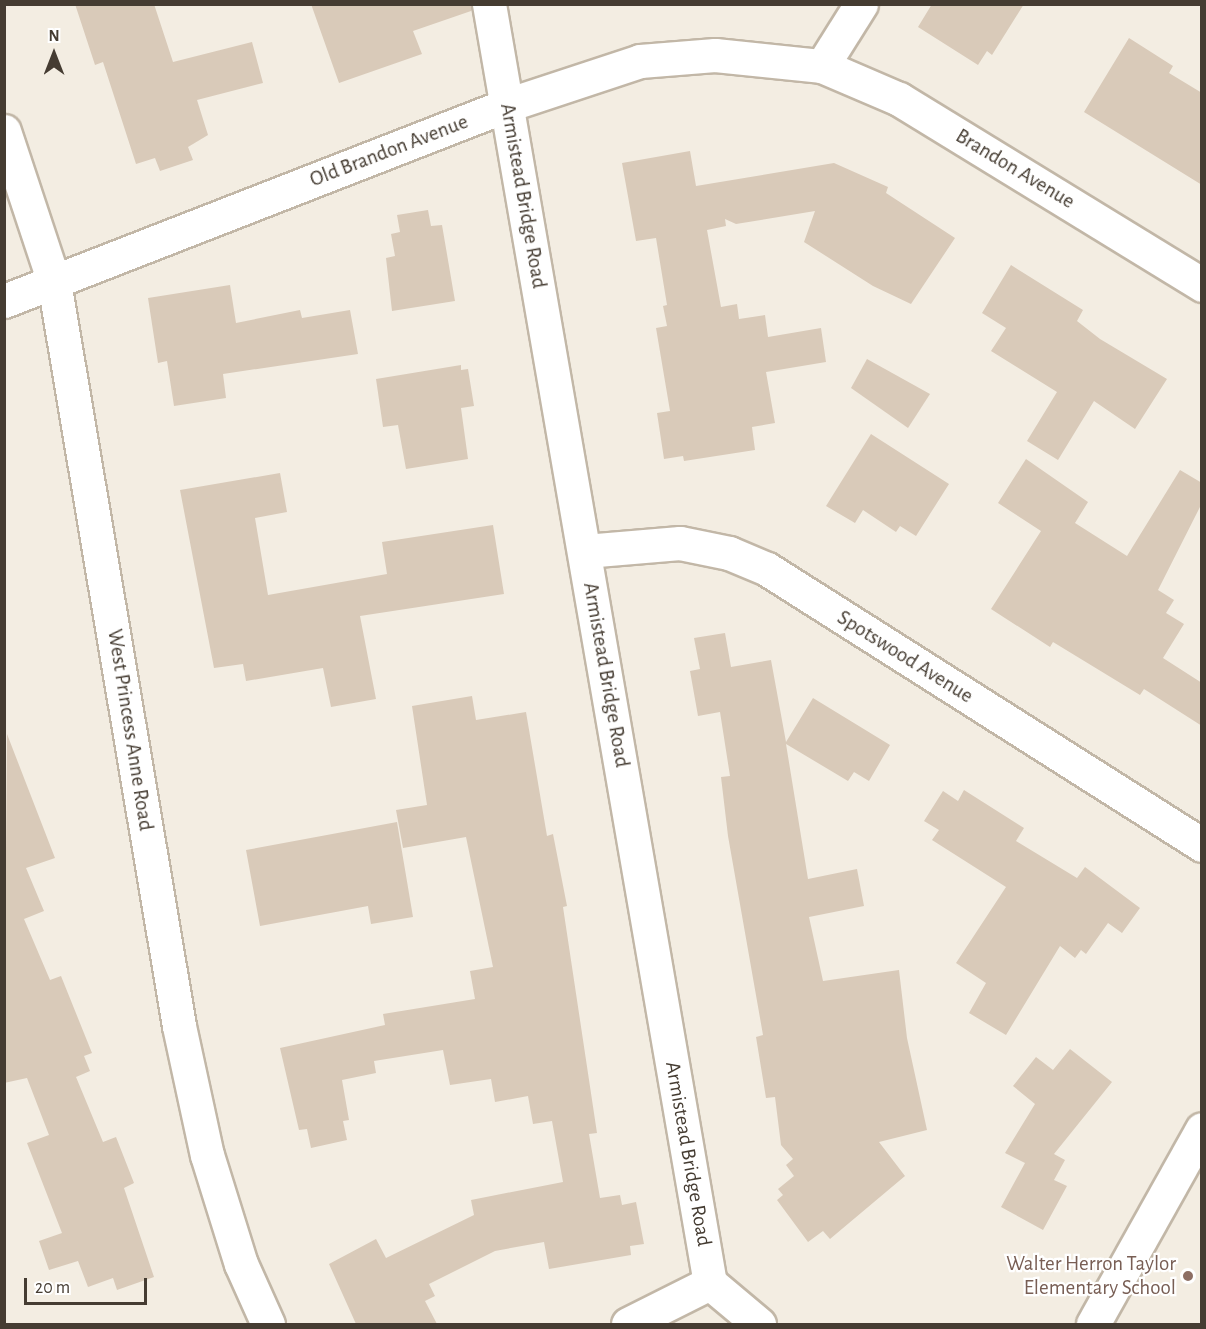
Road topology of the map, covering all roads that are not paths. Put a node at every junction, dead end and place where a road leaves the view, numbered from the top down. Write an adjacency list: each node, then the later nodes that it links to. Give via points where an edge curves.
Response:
1 (489, 4): 4 (street, Armistead Bridge Road)
2 (861, 4): 3 (street)
3 (822, 66): 4 (street, Old Brandon Avenue, via 715,55 640,61); 7 (street, Brandon Avenue, via 899,99)
4 (507, 105): 6 (street, Old Brandon Avenue); 9 (street, Armistead Bridge Road)
5 (4, 131): 6 (street, West Princess Anne Road)
6 (54, 282): 8 (street, Old Brandon Avenue); 13 (street, West Princess Anne Road, via 178,1026 207,1155 241,1263)
7 (1202, 285)
8 (4, 301)
9 (585, 551): 10 (street, Spotswood Avenue, via 680,543 729,553 767,569); 12 (street, Armistead Bridge Road)
10 (1202, 844)
11 (1202, 1129): 16 (street)
12 (710, 1283): 14 (street); 15 (street)
13 (268, 1324)
14 (628, 1324)
15 (759, 1324)
16 (1093, 1324)

